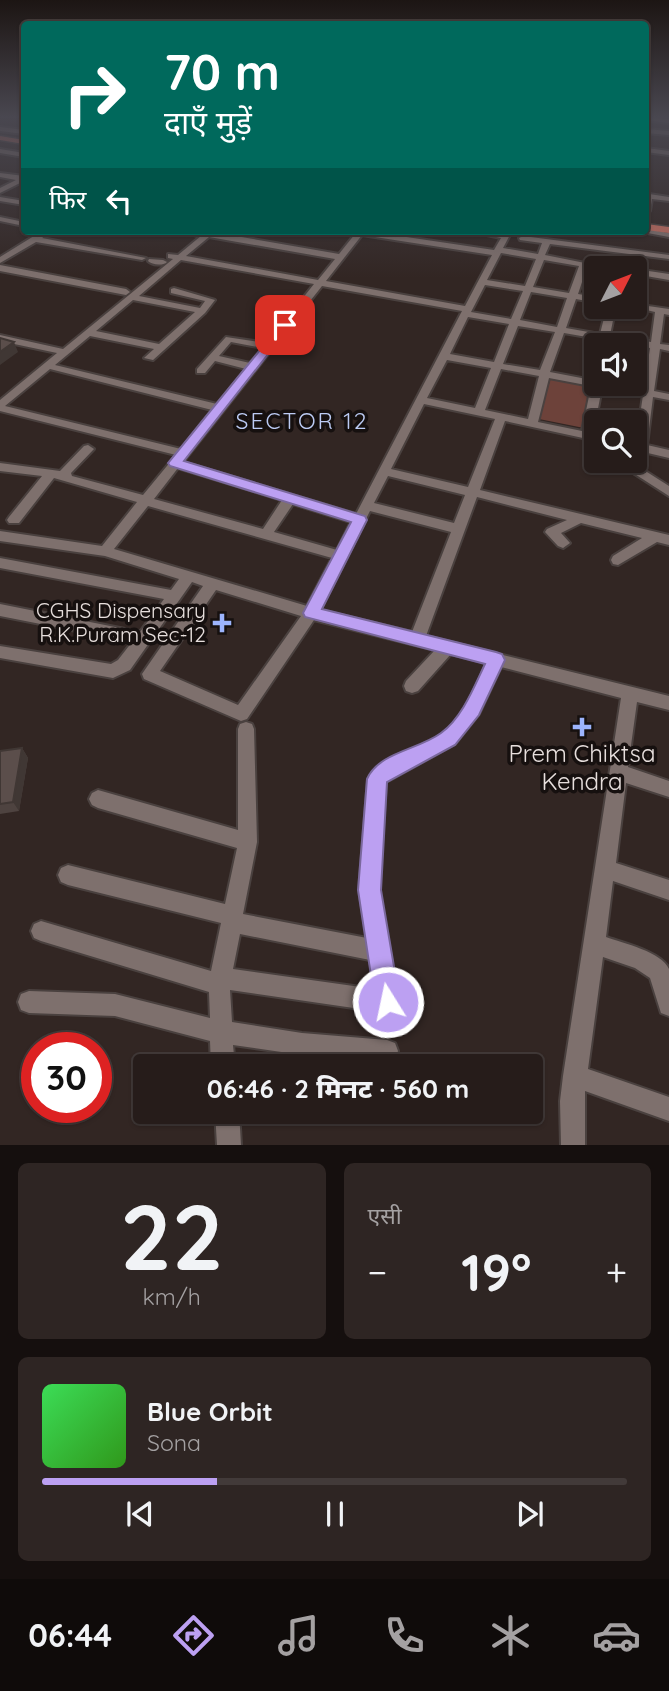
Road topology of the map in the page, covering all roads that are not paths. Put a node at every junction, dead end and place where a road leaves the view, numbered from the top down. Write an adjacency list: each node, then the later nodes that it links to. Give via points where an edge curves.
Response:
1 (0, 175): 2 (street)
2 (21, 178)
3 (21, 180): 4 (street)
4 (0, 191)
5 (649, 196): 7 (street)
6 (0, 199): 8 (street)
7 (669, 199)
8 (21, 202)
9 (649, 218): 11 (main road)
10 (0, 219): 12 (street)
11 (669, 221)
12 (21, 223)
13 (649, 228): 15 (main road)
14 (649, 231): 15 (street)
15 (669, 232)
16 (41, 235): 23 (street)
17 (202, 235): 30 (street)
18 (216, 235): 26 (street)
19 (358, 235): 26 (street)
20 (374, 235): 25 (street)
21 (506, 235): 25 (street)
22 (523, 238): 24 (street)
23 (35, 239): 28 (street); 31 (street)
24 (547, 241): 27 (street); 29 (street)
25 (497, 252): 29 (street); 37 (street)
26 (340, 257): 36 (street)
27 (669, 257)
28 (142, 258)
29 (541, 258): 32 (street); 38 (street)
30 (167, 259): 36 (street); 40 (street); 40 (street)
31 (0, 261)
32 (584, 265): 41 (street)
33 (0, 268): 40 (street)
34 (648, 274): 35 (street)
35 (669, 277)
36 (320, 282): 45 (street); 53 (street)
37 (482, 282): 38 (street); 45 (street)
38 (528, 289): 41 (street); 46 (street)
39 (174, 291): 43 (street, via 211,300)
40 (129, 295): 43 (street); 48 (street); 56 (street)
41 (573, 296): 42 (street); 47 (street)
42 (584, 298)
43 (202, 311): 52 (street)
44 (665, 311): 54 (street)
45 (465, 312): 46 (street); 57 (street)
46 (514, 323): 47 (street); 60 (street)
47 (560, 331): 49 (street); 64 (street)
48 (89, 333): 52 (street); 56 (street)
49 (584, 335)
50 (0, 338): 56 (street)
51 (647, 345): 54 (street)
52 (162, 346): 58 (street)
53 (269, 346): 59 (street, via 229,339); 62 (street)
54 (655, 346): 55 (street); 67 (street)
55 (669, 348)
56 (60, 351): 61 (street); 66 (street)
57 (444, 356): 60 (street); 69 (street)
58 (149, 358)
59 (213, 358): 62 (street); 63 (street)
60 (497, 365): 64 (street); 72 (street)
61 (48, 366): 70 (street); 71 (street)
62 (252, 367): 71 (street)
63 (201, 371)
64 (544, 374): 65 (street); 75 (street)
65 (584, 382)
66 (0, 393)
67 (649, 394): 68 (street); 73 (street)
68 (669, 397)
69 (423, 400): 72 (street); 82 (street)
70 (0, 407): 80 (street)
71 (219, 408): 80 (street)
72 (479, 412): 74 (street)
73 (647, 412)
74 (501, 417): 75 (street); 86 (street)
75 (532, 424): 76 (street)
76 (584, 435)
77 (88, 449): 84 (street)
78 (647, 449): 79 (street)
79 (669, 454)
80 (179, 458): 87 (street); 88 (street)
81 (0, 467): 84 (street)
82 (385, 471): 86 (street); 89 (street)
83 (639, 473): 85 (street)
84 (58, 474): 88 (street); 91 (street)
85 (669, 492)
86 (472, 493): 90 (street); 93 (street)
87 (290, 498): 92 (street); 94 (street)
88 (146, 502): 94 (street); 99 (street)
89 (367, 506): 92 (street); 93 (street)
90 (579, 519): 96 (street); 98 (street, via 552,532)
91 (15, 520)
92 (360, 520): 100 (street)
93 (458, 530): 109 (street)
94 (266, 535): 100 (street)
95 (0, 536): 99 (street)
96 (653, 537): 97 (street); 101 (street)
97 (669, 540)
98 (563, 543)
99 (105, 551): 103 (street)
100 (341, 555): 107 (street)
101 (618, 560)
102 (0, 563): 105 (street)
103 (189, 576): 104 (street); 105 (street)
104 (213, 583): 107 (street); 107 (street, via 150,674 241,714)
105 (175, 596): 108 (street)
106 (0, 610): 108 (street)
107 (311, 613): 109 (street)
108 (145, 639): 111 (street, via 124,665 108,673)
109 (417, 640): 110 (street)
110 (448, 647): 112 (street); 113 (street)
111 (0, 652)
112 (496, 660): 114 (street); 127 (street, via 473,709 449,739 377,779 369,890)
113 (412, 686)
114 (630, 693): 115 (street); 117 (street)
115 (669, 703)
116 (246, 729): 120 (street)
117 (618, 772): 118 (street); 121 (street)
118 (669, 789)
119 (99, 799): 120 (street)
120 (248, 842): 124 (street)
121 (605, 870): 123 (street); 126 (street)
122 (68, 875): 124 (street)
123 (669, 890)
124 (233, 919): 127 (street); 128 (street)
125 (41, 931): 128 (street)
126 (594, 943): 130 (street, via 659,971); 134 (street)
127 (379, 951): 128 (street, via 388,1002)
128 (220, 981): 131 (street)
129 (29, 1002): 131 (street, via 115,1005)
130 (669, 1005)
131 (221, 1032): 132 (street); 133 (street)
132 (387, 1051)
133 (222, 1054)
134 (575, 1076): 135 (street); 138 (street)
135 (669, 1109)
136 (228, 1124): 137 (street)
137 (229, 1145)
138 (573, 1145)

